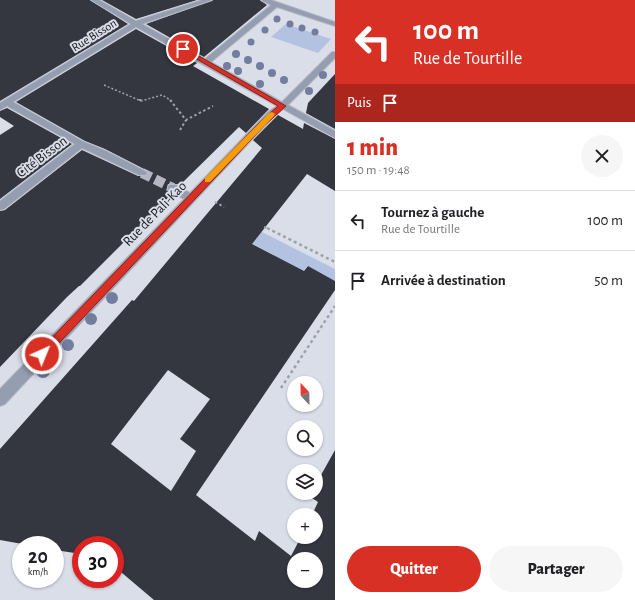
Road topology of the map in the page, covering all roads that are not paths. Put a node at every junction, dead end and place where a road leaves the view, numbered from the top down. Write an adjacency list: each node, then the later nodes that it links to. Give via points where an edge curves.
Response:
1 (94, 0): 5 (street)
2 (209, 0): 5 (street, Rue Bisson)
3 (264, 0): 4 (street)
4 (276, 4): 6 (street); 8 (street)
5 (137, 23): 8 (street); 9 (street, Rue Bisson)
6 (334, 23)
7 (335, 54): 10 (street, Rue de Pali-Kao)
8 (206, 62): 10 (street)
9 (4, 105): 12 (street, Cité Bisson)
10 (282, 106): 11 (street); 15 (street, Rue de Pali-Kao, via 271,114)
11 (335, 135)
12 (81, 144): 13 (street, Cité Bisson); 16 (street, Cité Bisson)
13 (142, 173)
14 (173, 188): 15 (street)
15 (191, 198): 17 (street, Rue de Pali-Kao)
16 (0, 206)
17 (0, 399)

